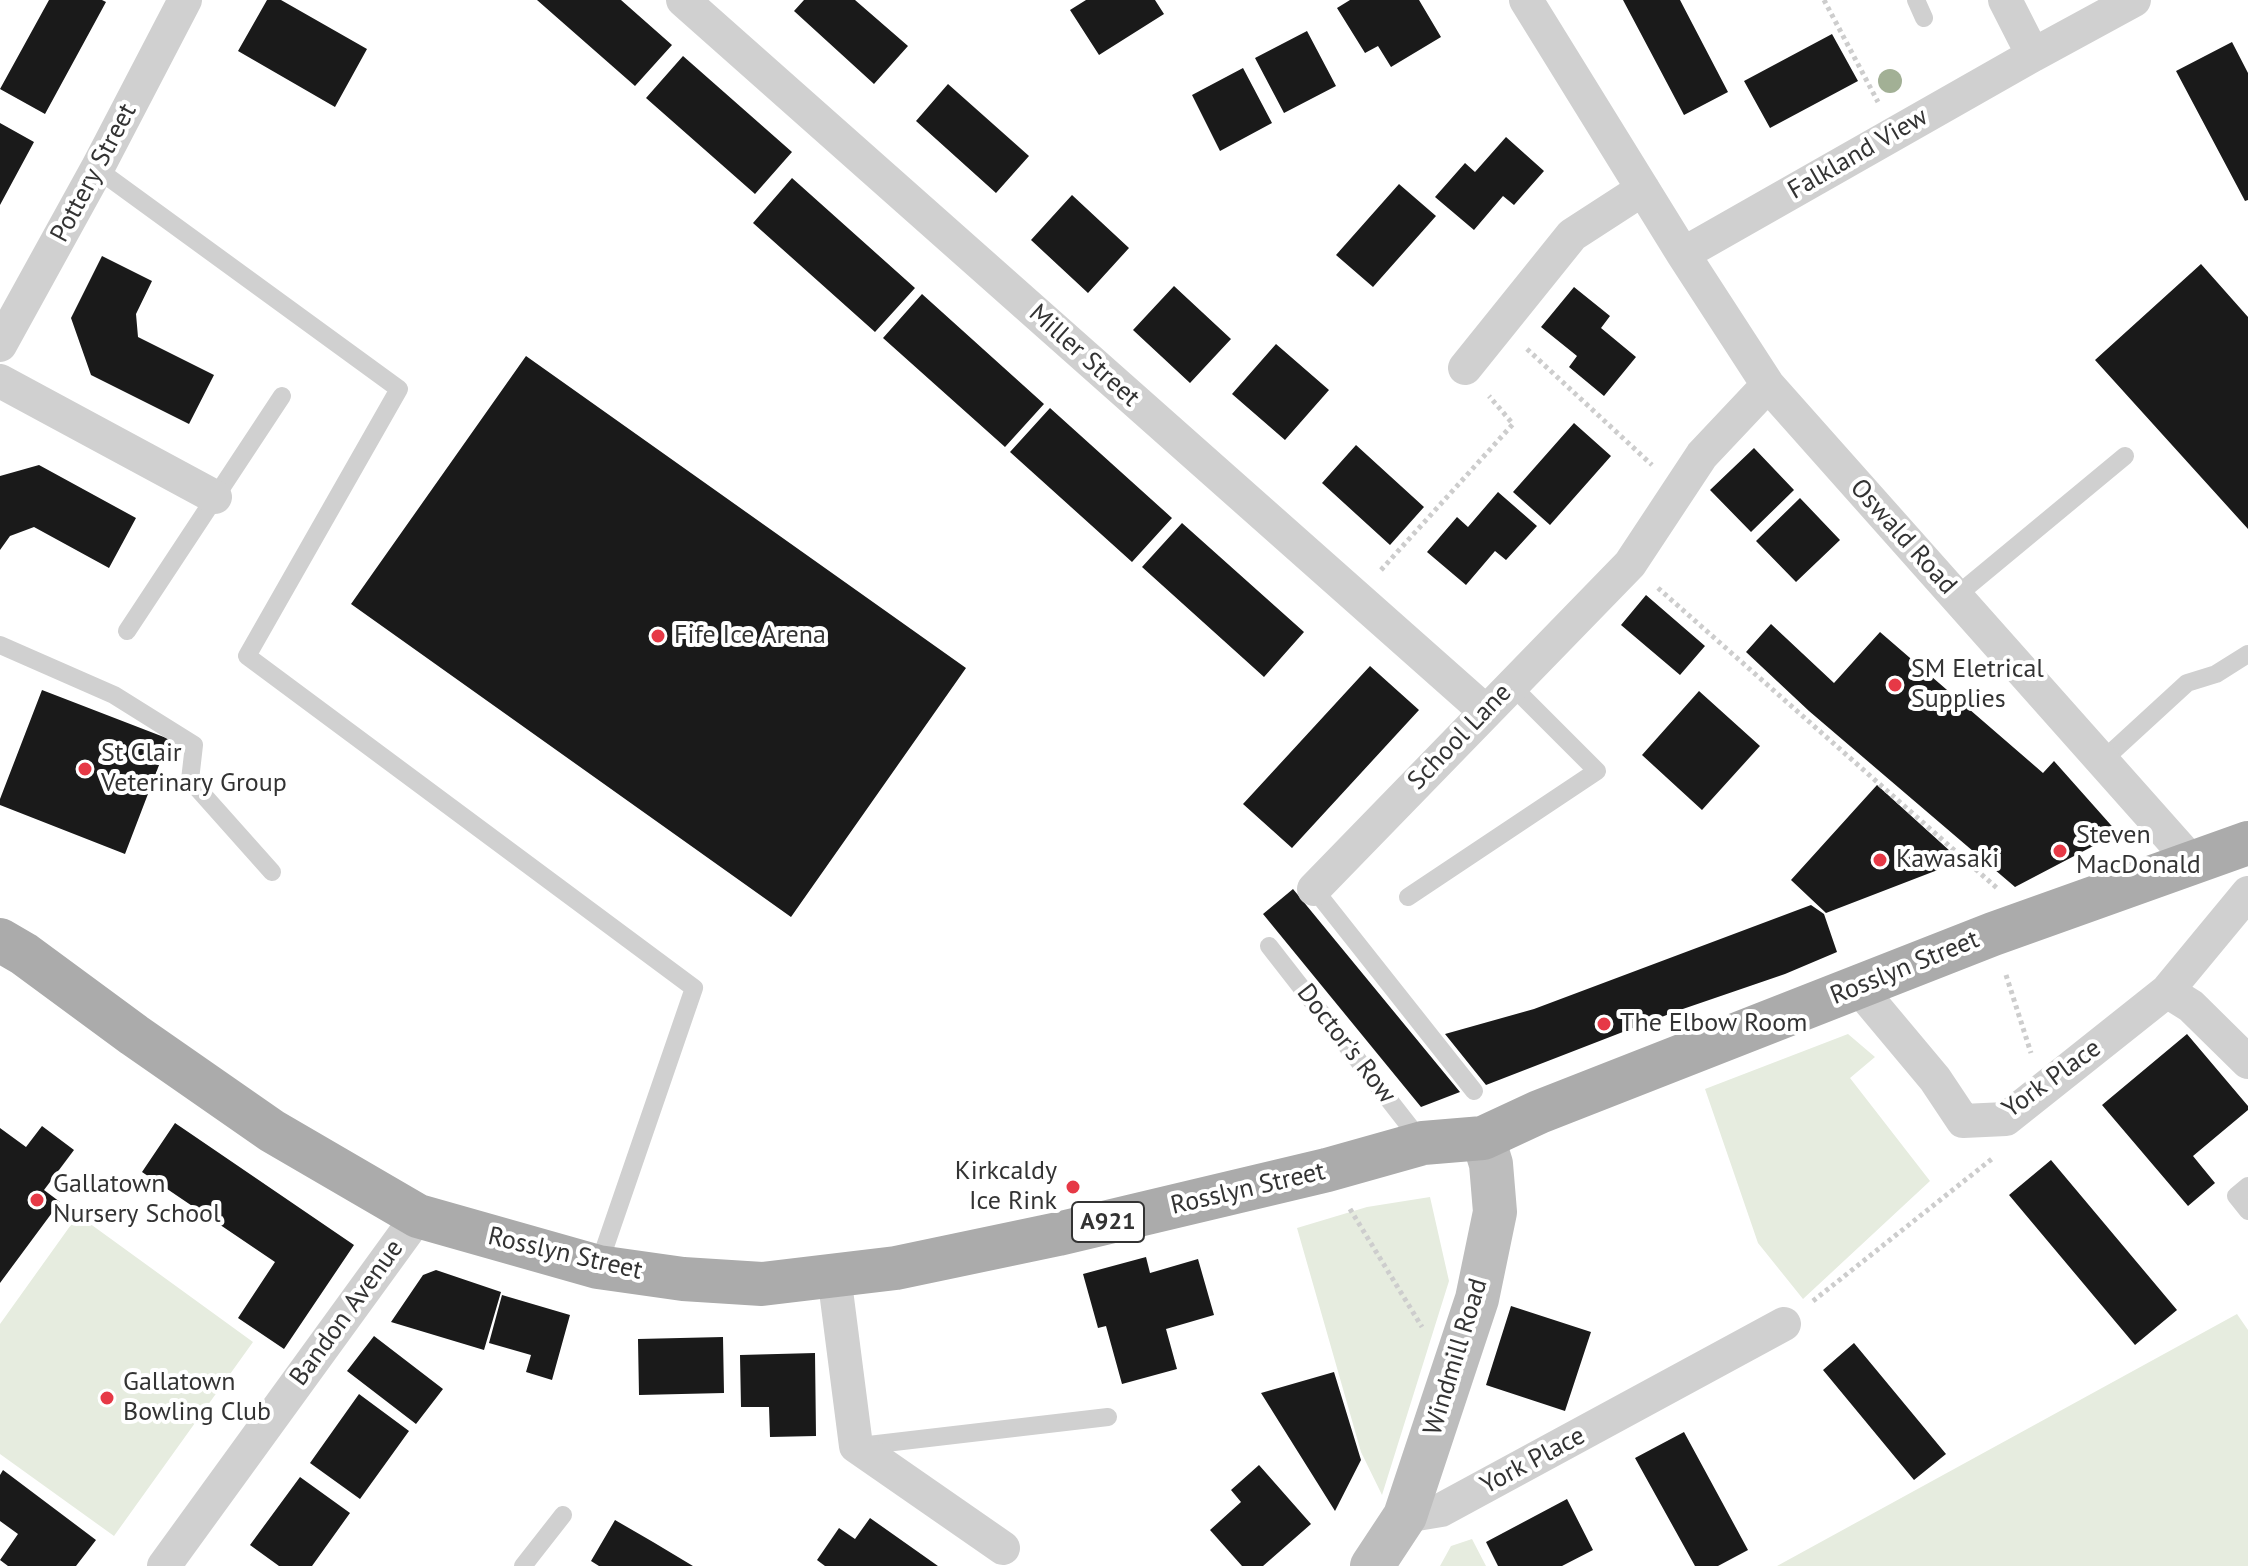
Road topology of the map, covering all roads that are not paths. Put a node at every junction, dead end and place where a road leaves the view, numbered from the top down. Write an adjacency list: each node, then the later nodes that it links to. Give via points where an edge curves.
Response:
1 (185, 0): 9 (street, Pottery Street)
2 (683, 0): 24 (street, Miller Street)
3 (1526, 0): 10 (street, Oswald Road)
4 (1916, 0): 7 (lane)
5 (2005, 0): 8 (street)
6 (2134, 0): 8 (street, Falkland View)
7 (1924, 18)
8 (2033, 55): 11 (street, Falkland View)
9 (97, 169): 12 (street, Pottery Street); 43 (lane, via 399,389 247,656 694,988)
10 (1643, 189): 11 (street, Oswald Road); 13 (street, via 1572,235)
11 (1683, 254): 15 (street, Oswald Road)
12 (0, 345)
13 (1465, 368)
14 (0, 381): 18 (street)
15 (1768, 385): 19 (street, Oswald Road); 23 (street, School Lane, via 1702,455 1630,564)
16 (282, 396): 18 (lane)
17 (2125, 456): 19 (lane)
18 (215, 497): 20 (lane)
19 (1956, 596): 25 (street, Oswald Road)
20 (127, 631)
21 (0, 645): 28 (lane, via 114,695 194,745 190,780)
22 (2248, 654): 25 (lane, via 2216,674 2187,683)
23 (1511, 685): 24 (street, School Lane); 31 (lane, via 1597,771)
24 (1485, 711): 29 (street, School Lane)
25 (2102, 761): 27 (street, Oswald Road)
26 (2248, 843): 27 (main road, Rosslyn Street / A921)
27 (2193, 863): 34 (main road, Rosslyn Street / A921)
28 (272, 872)
29 (1314, 889): 37 (lane, School Lane)
30 (2248, 893): 35 (street, York Place)
31 (1408, 897)
32 (0, 940): 42 (main road, Rosslyn Street / A921, via 272,1131)
33 (1269, 946): 39 (lane, Doctor's Row)
34 (1858, 987): 35 (street, York Place, via 1963,1121 2006,1119); 38 (main road, Rosslyn Street / A921)
35 (2167, 991): 36 (street, via 2191,1006)
36 (2248, 1062)
37 (1474, 1091)
38 (1483, 1138): 39 (main road, Rosslyn Street / A921); 49 (main road, Windmill Road, via 1495,1212 1477,1299)
39 (1423, 1143): 44 (main road, Rosslyn Street / A921, via 1043,1237 896,1268)
40 (2248, 1186): 41 (lane, via 2236,1196)
41 (2248, 1211)
42 (418, 1216): 43 (main road, Rosslyn Street / A921); 51 (street, Bandon Avenue)
43 (598, 1267): 44 (main road, Rosslyn Street / A921, via 762,1284)
44 (834, 1275): 47 (street)
45 (1784, 1324): 49 (street, York Place, via 1441,1510)
46 (1108, 1417): 47 (lane)
47 (856, 1446): 50 (street)
48 (563, 1515): 52 (lane)
49 (1405, 1516): 53 (main road, Windmill Road)
50 (1003, 1548)
51 (164, 1566)
52 (523, 1566)
53 (1372, 1566)

